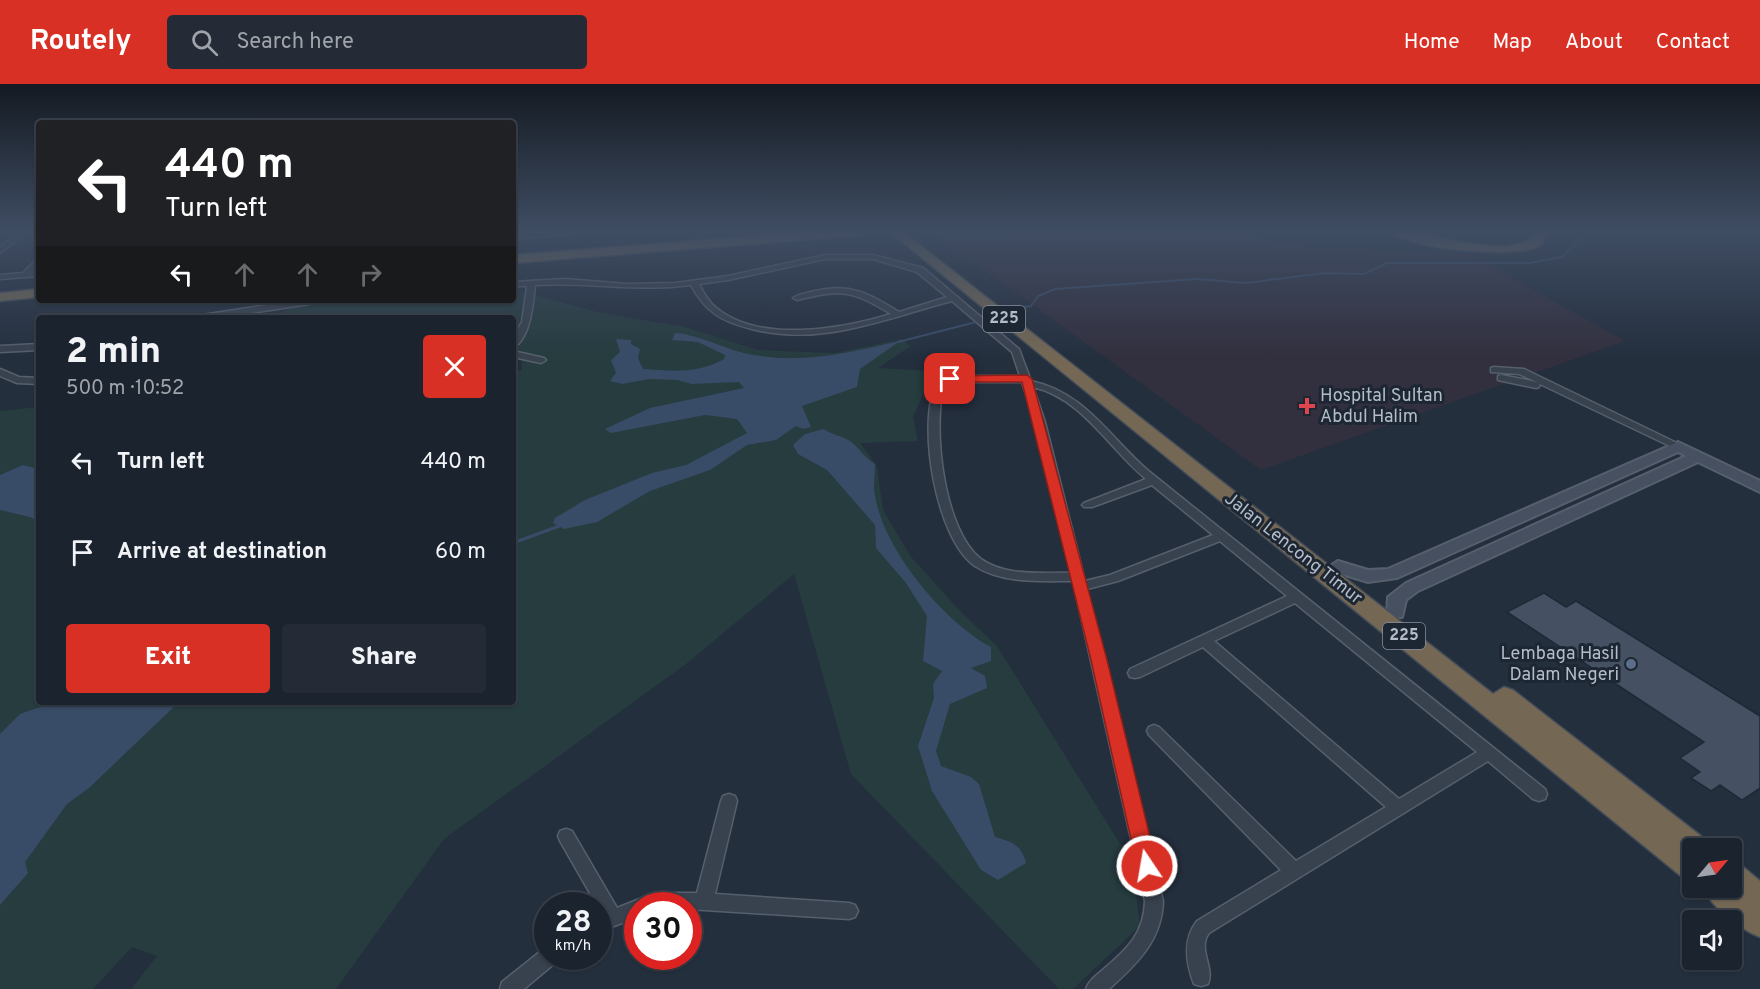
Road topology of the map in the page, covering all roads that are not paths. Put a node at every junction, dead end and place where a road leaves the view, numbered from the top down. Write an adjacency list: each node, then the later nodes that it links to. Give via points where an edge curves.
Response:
1 (742, 273): 9 (street)
2 (925, 273): 15 (street)
3 (948, 273): 52 (highway, Jalan Lencong Timur / 225)
4 (961, 273): 39 (highway, Jalan Lencong Timur / 225)
5 (36, 274): 6 (street)
6 (25, 275): 7 (street)
7 (0, 277)
8 (531, 283): 9 (street); 10 (street); 20 (street, via 526,322)
9 (694, 283): 18 (street, via 718,313 743,324 776,330 832,331)
10 (516, 284)
11 (36, 293): 12 (highway)
12 (0, 297)
13 (36, 298): 16 (highway)
14 (797, 298): 18 (street, via 830,289 853,290)
15 (955, 298): 18 (street); 30 (street, via 1019,353)
16 (0, 301)
17 (297, 303): 19 (street)
18 (897, 314)
19 (221, 315)
20 (516, 340)
21 (36, 347): 23 (street)
22 (0, 349): 23 (street)
23 (12, 350): 26 (street)
24 (516, 355): 25 (street)
25 (541, 360)
26 (0, 366)
27 (1514, 367): 31 (street, via 1513,374); 31 (street, via 1498,374); 32 (street)
28 (0, 372): 29 (street, via 17,380)
29 (36, 381)
30 (1028, 381): 34 (street, via 1059,392); 40 (street); 40 (street, via 954,379 940,384 932,418 941,487 958,535 975,560 1004,572)
31 (1536, 385): 32 (street)
32 (1673, 448): 33 (street); 39 (street, via 1391,574 1368,576)
33 (1693, 458): 35 (street); 36 (street); 42 (street, via 1412,587 1397,597)
34 (1154, 480): 37 (street); 38 (street)
35 (1760, 487)
36 (1760, 496)
37 (1088, 505)
38 (1221, 536): 40 (street, via 1114,578); 41 (street)
39 (1338, 567): 42 (highway, Jalan Lencong Timur / 225)
40 (1079, 582): 64 (street, via 1143,846 1155,913 1147,938)
41 (1298, 596): 43 (street); 46 (street)
42 (1396, 613): 51 (highway, Jalan Lencong Timur / 225)
43 (1204, 640): 44 (street); 49 (street)
44 (1135, 673)
45 (1154, 731): 53 (street)
46 (1488, 753): 47 (street); 49 (street)
47 (1539, 794)
48 (729, 801): 58 (street)
49 (1398, 808): 53 (street)
50 (566, 836): 55 (street)
51 (1682, 838)
52 (1682, 859)
53 (1294, 871): 62 (street, via 1196,934 1194,944)
54 (1742, 885): 57 (highway)
55 (592, 892)
56 (1730, 898): 60 (highway)
57 (1760, 899)
58 (704, 902): 59 (street)
59 (849, 911)
60 (1760, 922)
61 (535, 970): 63 (street)
62 (1201, 977)
63 (518, 986)
64 (1095, 989)

